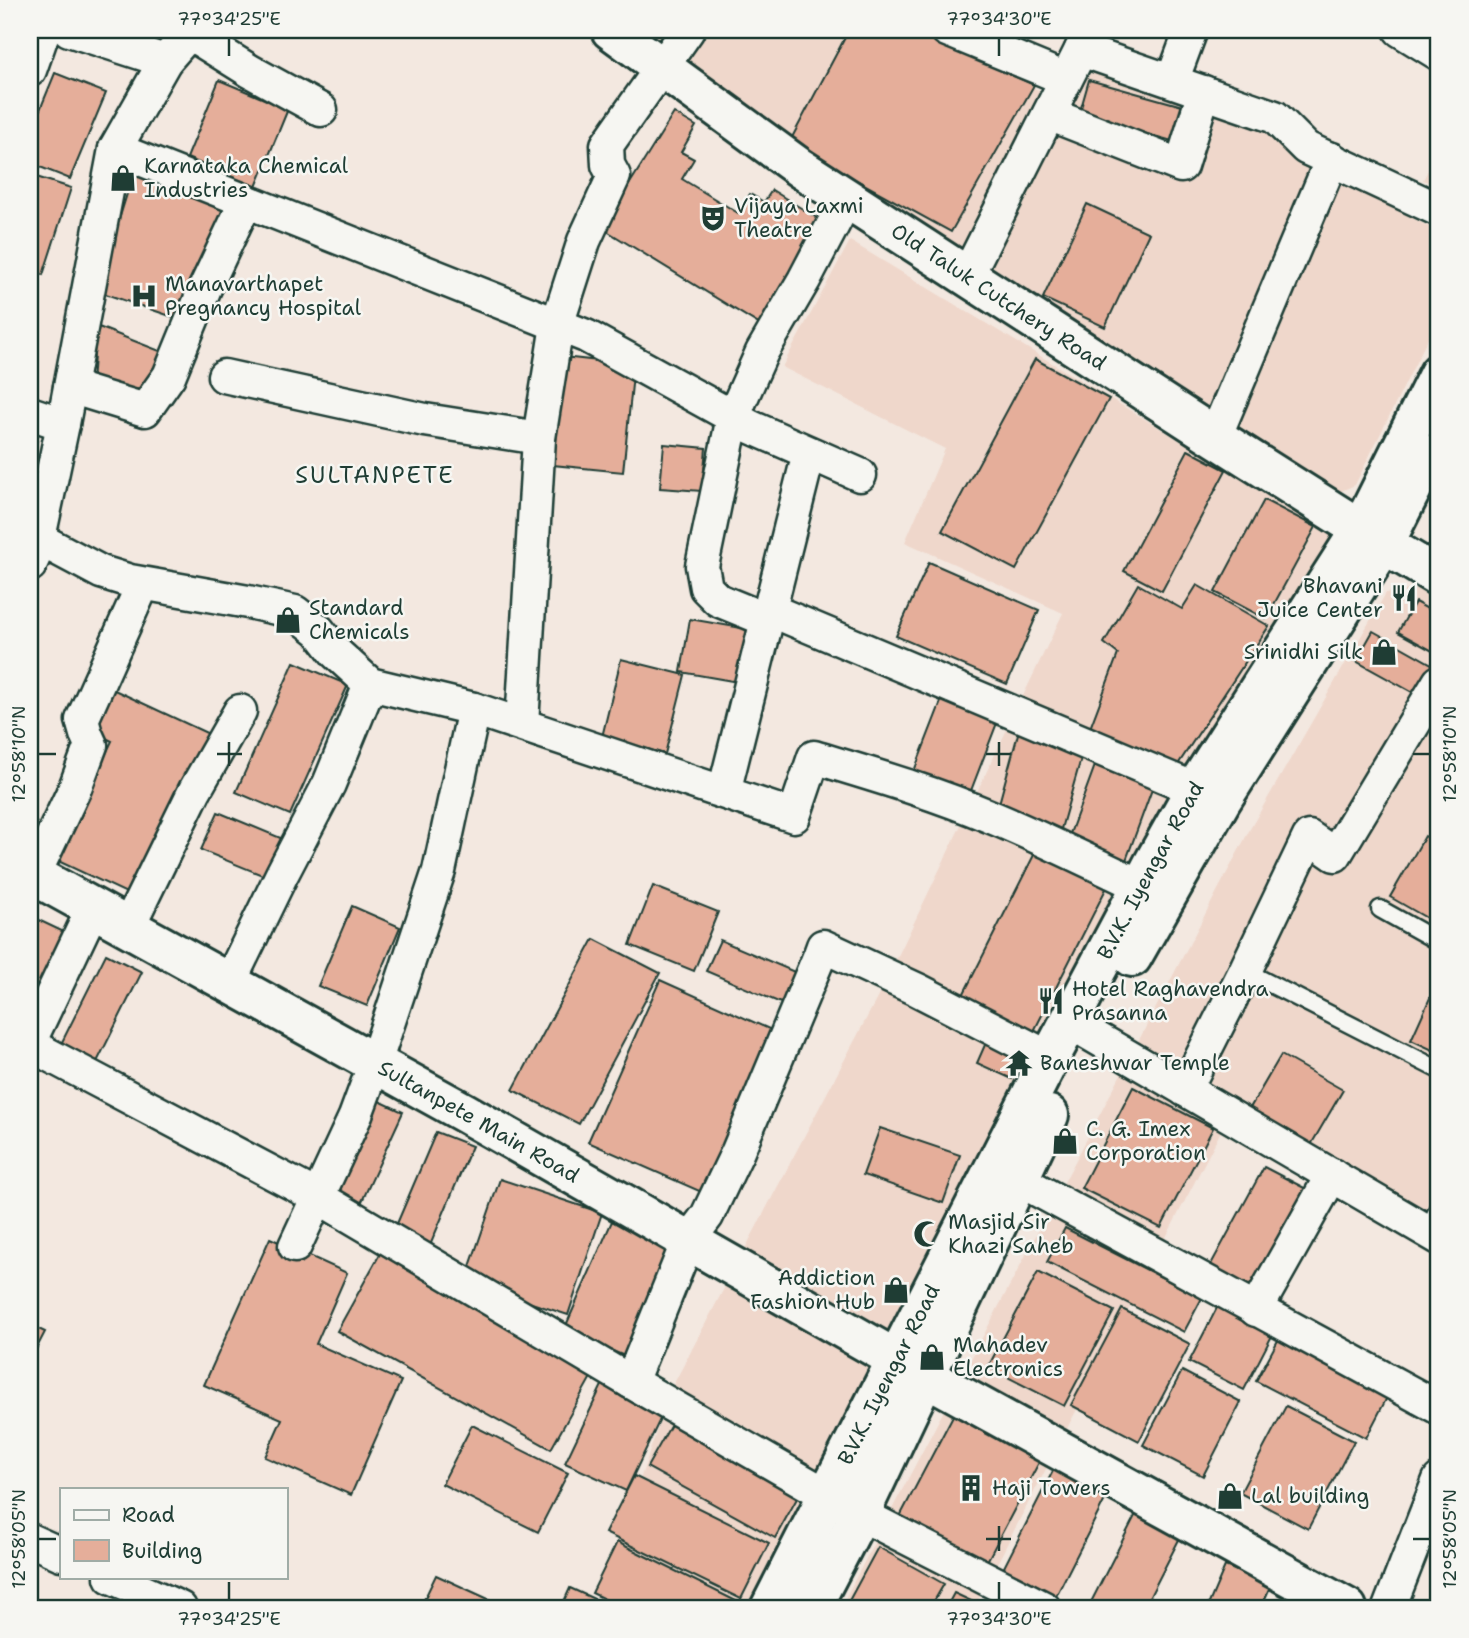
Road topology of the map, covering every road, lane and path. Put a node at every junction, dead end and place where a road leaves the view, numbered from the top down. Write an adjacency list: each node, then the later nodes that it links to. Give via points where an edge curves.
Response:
1 (44, 30): 13 (street)
2 (69, 30): 11 (street)
3 (611, 30): 12 (street, Old Taluk Cutchery Road)
4 (688, 30): 12 (street)
5 (947, 30): 14 (street)
6 (1191, 30): 15 (street)
7 (1400, 30): 10 (street)
8 (190, 32): 11 (street); 17 (street)
9 (1086, 40): 14 (street); 15 (street)
10 (1439, 54)
11 (165, 61): 19 (street)
12 (662, 68): 21 (street, Old Taluk Cutchery Road); 25 (street, via 607,145 614,176 584,241)
13 (30, 70)
14 (1066, 79): 18 (street)
15 (1172, 81): 16 (street)
16 (1204, 92): 18 (street, via 1181,166); 20 (street, via 1275,117 1306,148)
17 (321, 110)
18 (1049, 114): 24 (street)
19 (115, 149): 22 (street); 28 (street)
20 (1332, 159): 23 (street); 33 (street)
21 (848, 198): 24 (street, Old Taluk Cutchery Road); 30 (street, via 762,352)
22 (246, 201): 25 (street); 28 (street, via 169,376 145,410)
23 (1439, 210)
24 (967, 276): 33 (street, Old Taluk Cutchery Road)
25 (557, 325): 30 (street, via 586,336); 34 (street)
26 (1439, 373): 37 (street, B.V.K. Iyengar Road)
27 (224, 376): 34 (street, via 425,420)
28 (70, 387): 31 (street)
29 (30, 413): 31 (street)
30 (733, 417): 35 (street); 41 (street, via 702,566 706,588 718,600)
31 (63, 424): 38 (street)
32 (1439, 434): 37 (street, B.V.K. Iyengar Road)
33 (1215, 437): 37 (street, Old Taluk Cutchery Road)
34 (540, 438): 46 (street)
35 (809, 453): 36 (street); 41 (street)
36 (860, 475)
37 (1373, 537): 39 (street, Old Taluk Cutchery Road); 47 (street, B.V.K. Iyengar Road); 57 (street, B.V.K. Iyengar Road)
38 (34, 552): 40 (street)
39 (1439, 577)
40 (143, 584): 43 (street, via 295,612 320,631); 49 (street, via 82,720 91,745 75,788)
41 (769, 615): 47 (street); 48 (street)
42 (1439, 682): 55 (street, via 1335,855 1309,837)
43 (370, 684): 44 (street); 56 (street, via 330,784)
44 (474, 709): 46 (street); 60 (street, via 439,871)
45 (240, 711): 53 (street, via 195,790)
46 (522, 724): 48 (street)
47 (1195, 789): 50 (street, B.V.K. Iyengar Road)
48 (724, 792): 50 (street, via 794,816 814,757 986,815)
49 (32, 874): 51 (street, Sultanpete Main Road)
50 (1141, 887): 59 (street, B.V.K. Iyengar Road)
51 (93, 908): 53 (street, Sultanpete Main Road); 58 (street)
52 (1380, 909): 54 (lane)
53 (128, 927): 56 (street, Sultanpete Main Road)
54 (1439, 942)
55 (1245, 971): 61 (lane); 62 (street)
56 (229, 982): 60 (street, Sultanpete Main Road)
57 (1088, 1033): 62 (street); 64 (street, B.V.K. Iyengar Road)
58 (30, 1043): 65 (street)
59 (1050, 1058): 67 (street, via 822,946 738,1152 707,1216); 70 (street, B.V.K. Iyengar Road)
60 (375, 1063): 65 (street); 67 (street, Sultanpete Main Road)
61 (1439, 1070)
62 (1185, 1090): 63 (street)
63 (1332, 1175): 66 (street); 69 (street)
64 (1019, 1180): 69 (street); 70 (street, B.V.K. Iyengar Road)
65 (318, 1197): 68 (street); 71 (street)
66 (1435, 1225)
67 (688, 1241): 70 (street, Sultanpete Main Road); 71 (street)
68 (295, 1246)
69 (1256, 1310): 72 (street)
70 (911, 1368): 74 (street, B.V.K. Iyengar Road); 82 (street, Sultanpete Main Road)
71 (631, 1382): 74 (street)
72 (1439, 1408)
73 (1439, 1480): 83 (street)
74 (844, 1505): 79 (street, B.V.K. Iyengar Road); 80 (street, B.V.K. Iyengar Road); 81 (street)
75 (30, 1540): 76 (street)
76 (60, 1554)
77 (113, 1578): 78 (street)
78 (180, 1608)
79 (770, 1608)
80 (811, 1608)
81 (1044, 1608)
82 (1347, 1608)
83 (1389, 1608)

